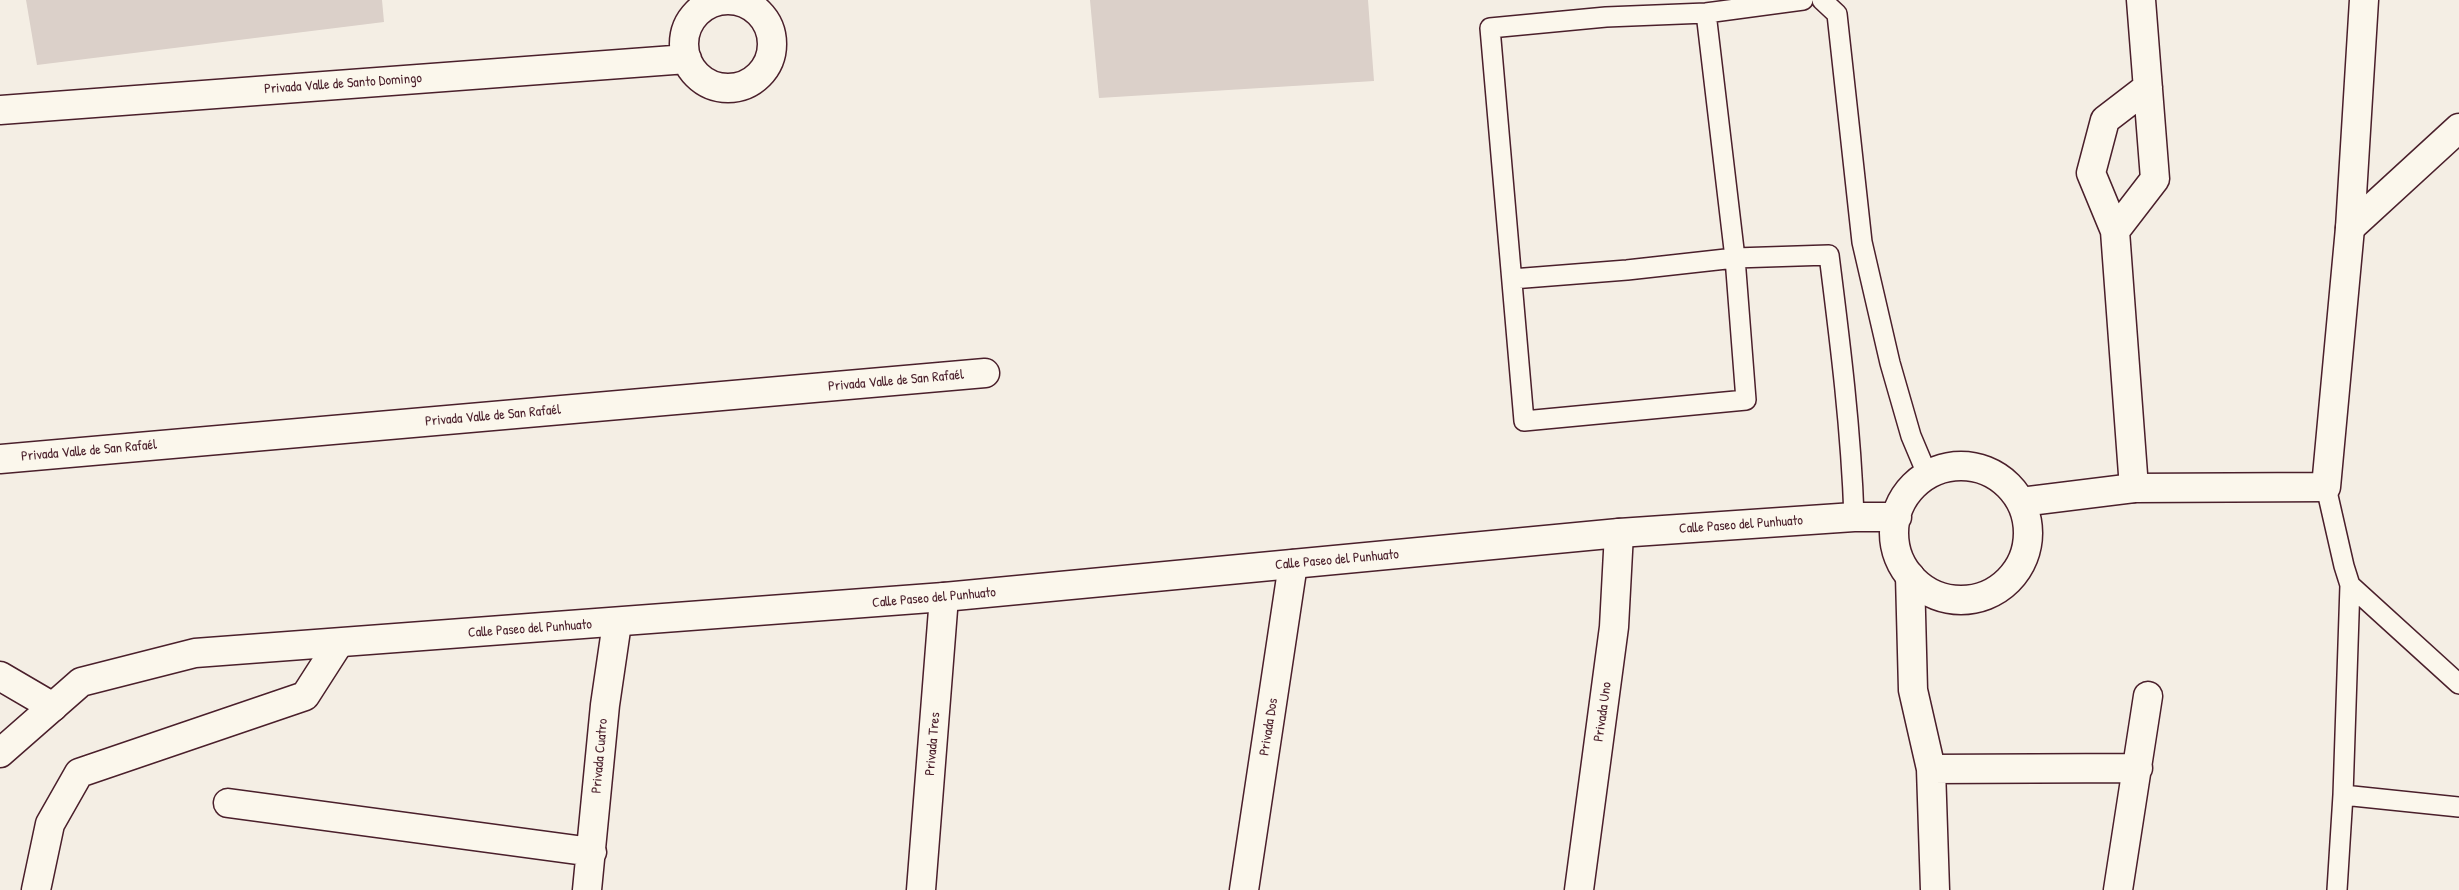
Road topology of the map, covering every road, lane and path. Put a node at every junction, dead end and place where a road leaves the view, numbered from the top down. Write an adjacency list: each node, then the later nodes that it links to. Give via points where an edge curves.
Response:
1 (737, 0): 7 (street, via 718,1 701,9 689,23 683,41); 7 (street, via 751,6 770,30 769,60 761,73 750,83 720,88 694,72)
2 (1803, 0): 6 (lane)
3 (1822, 0): 17 (lane, via 1837,14 1862,242 1890,363 1911,436)
4 (2141, 0): 8 (street)
5 (2364, 0): 11 (street)
6 (1706, 13): 13 (lane); 14 (lane, via 1606,17 1490,28)
7 (687, 59): 9 (street, Privada Valle de Santo Domingo)
8 (2148, 87): 12 (street, via 2155,179); 12 (street, via 2105,120 2091,174)
9 (0, 110)
10 (2459, 128): 11 (street)
11 (2350, 228): 18 (street)
12 (2114, 231): 19 (street)
13 (1735, 258): 14 (lane); 14 (lane, via 1746,400 1524,421); 21 (lane, via 1828,254 1844,365)
14 (1512, 279)
15 (986, 373): 16 (street, Privada Valle de San Rafaél)
16 (0, 459)
17 (1927, 474): 20 (street, via 1948,466 1972,466 2007,483); 22 (street, via 1913,486)
18 (2326, 487): 19 (street); 26 (lane)
19 (2134, 488): 20 (street)
20 (2021, 502): 25 (street, via 2027,520 2028,544 2020,566 2005,584 1985,596 1968,600 1944,598 1923,588)
21 (1854, 517): 22 (street, Calle Paseo del Punhuato); 23 (street, Calle Paseo del Punhuato)
22 (1897, 517): 25 (street, via 1894,533 1898,556)
23 (1619, 534): 24 (street, Calle Paseo del Punhuato); 45 (street, Privada Uno, via 1614,628)
24 (1293, 564): 27 (street, Calle Paseo del Punhuato); 44 (street, Privada Dos)
25 (1910, 576): 36 (street, via 1913,690)
26 (2350, 585): 31 (lane); 37 (lane)
27 (944, 598): 28 (street, Calle Paseo del Punhuato); 43 (street, Privada Tres)
28 (617, 623): 29 (street, Calle Paseo del Punhuato); 40 (street, Privada Cuatro, via 605,705)
29 (339, 643): 33 (street, Calle Paseo del Punhuato, via 195,653 81,682); 41 (street, via 304,696 79,773 50,824)
30 (0, 676): 33 (street)
31 (2459, 684)
32 (2148, 696): 35 (street)
33 (53, 707): 34 (street, Calle Paseo del Punhuato)
34 (0, 753)
35 (2138, 768): 36 (street); 47 (street)
36 (1931, 769): 46 (street)
37 (2343, 795): 39 (lane); 48 (lane)
38 (228, 803): 40 (street)
39 (2459, 807)
40 (592, 852): 42 (street, Privada Cuatro)
41 (36, 890)
42 (587, 890)
43 (921, 890)
44 (1244, 890)
45 (1579, 890)
46 (1935, 890)
47 (2118, 890)
48 (2337, 890)

